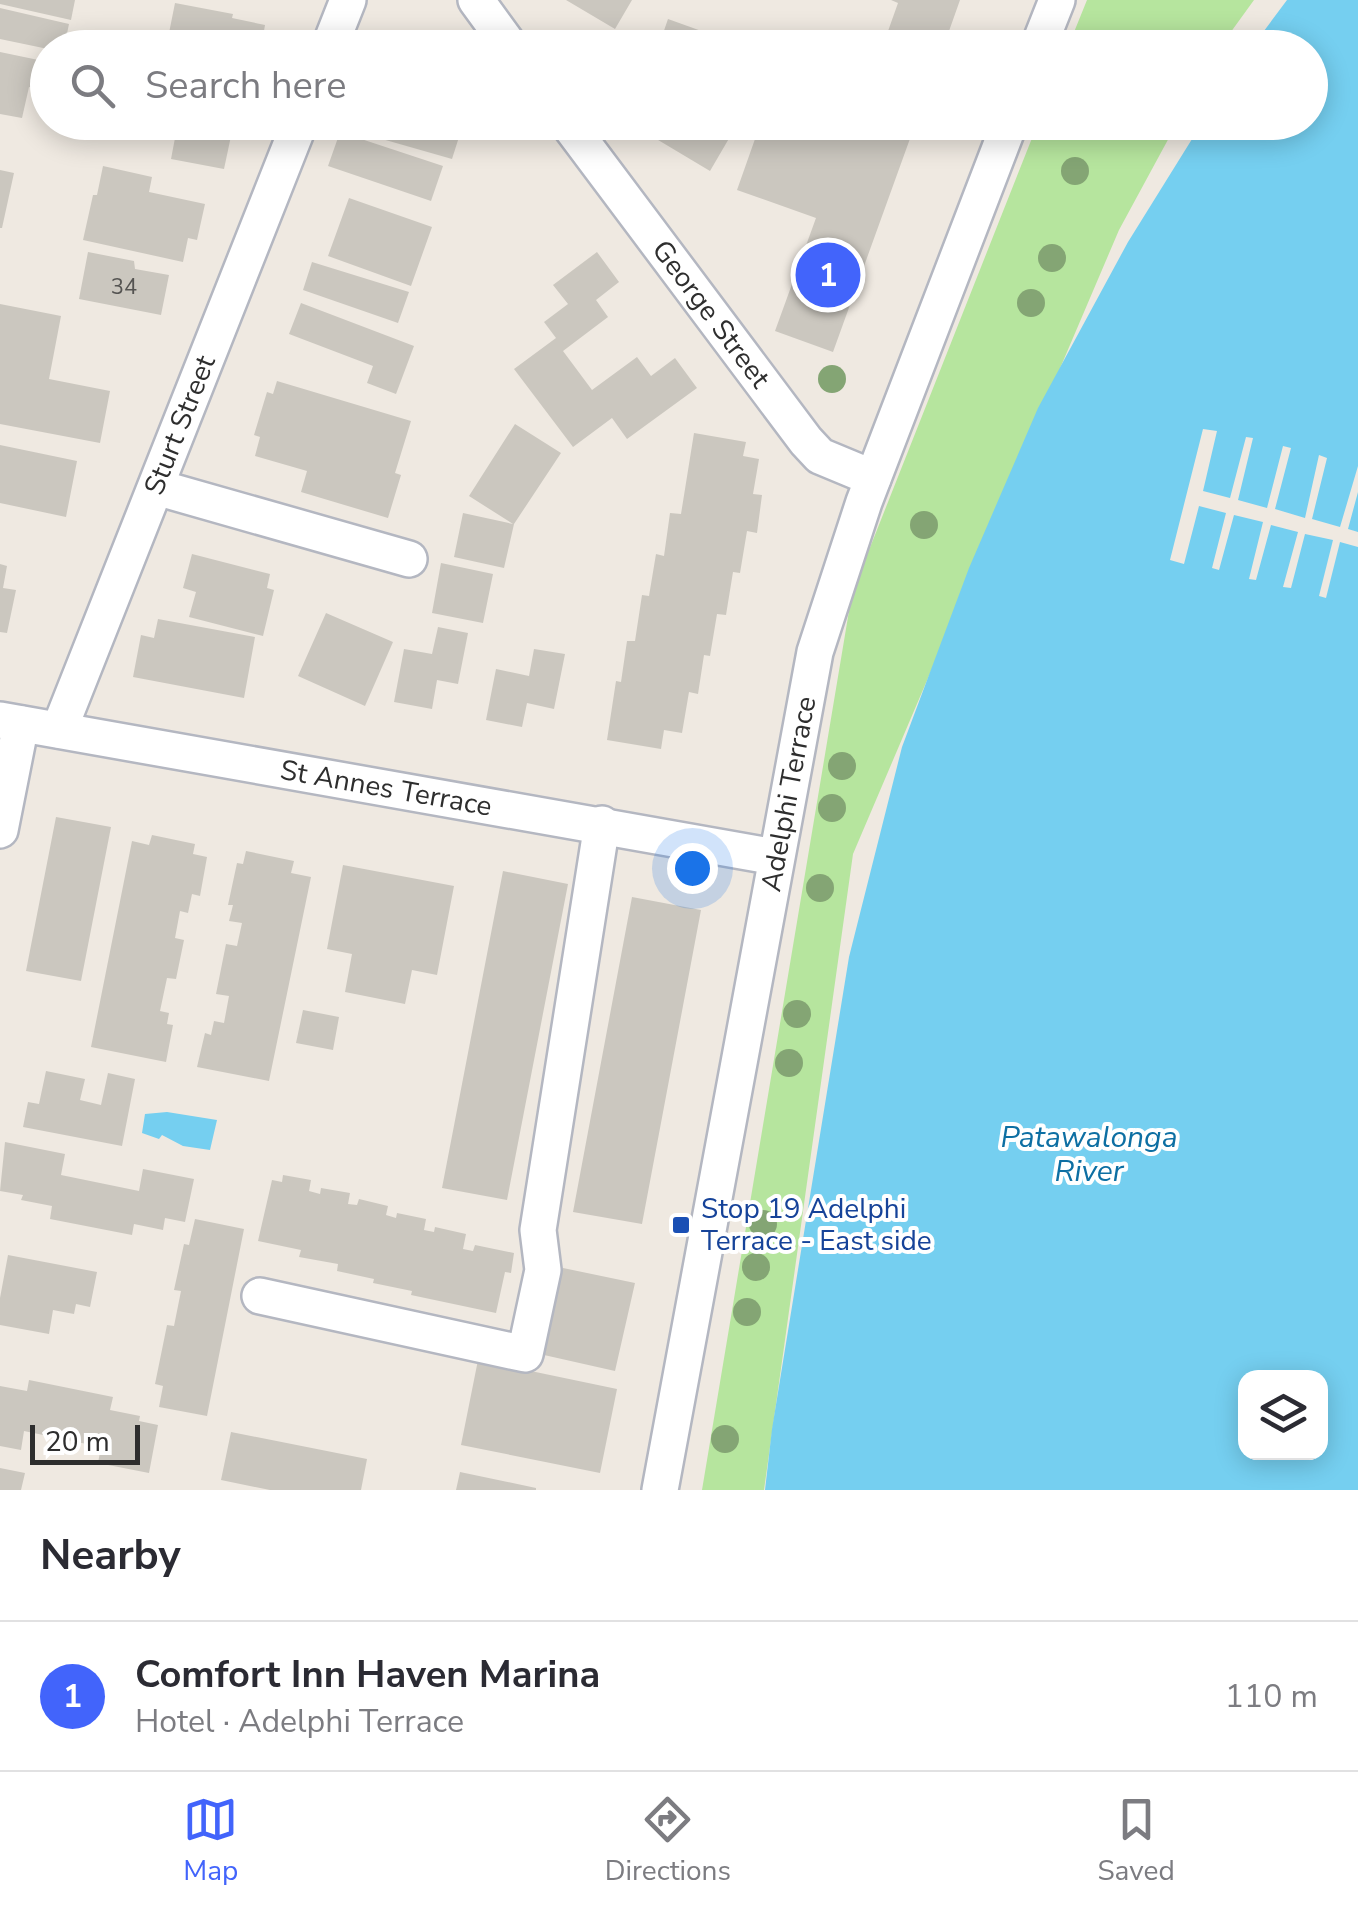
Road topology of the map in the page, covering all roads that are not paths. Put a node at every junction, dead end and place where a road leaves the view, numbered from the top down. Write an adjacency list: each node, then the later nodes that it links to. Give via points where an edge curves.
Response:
1 (348, 0): 4 (street)
2 (476, 0): 5 (street)
3 (1056, 0): 6 (street)
4 (336, 30)
5 (498, 30)
6 (1045, 30)
7 (293, 140): 11 (street, Sturt Street)
8 (580, 140): 10 (street, George Street, via 806,441 820,456)
9 (1003, 140): 10 (street, Adelphi Terrace)
10 (874, 478): 17 (street, Adelphi Terrace, via 815,652)
11 (156, 487): 12 (street); 14 (street, Sturt Street)
12 (409, 558)
13 (10, 722): 14 (street, St Annes Terrace); 16 (street)
14 (59, 730): 15 (street, St Annes Terrace)
15 (602, 824): 17 (street, St Annes Terrace); 18 (street, via 538,1230 543,1270 526,1354)
16 (0, 830)
17 (775, 857): 19 (street, Adelphi Terrace)
18 (260, 1296)
19 (660, 1490)

